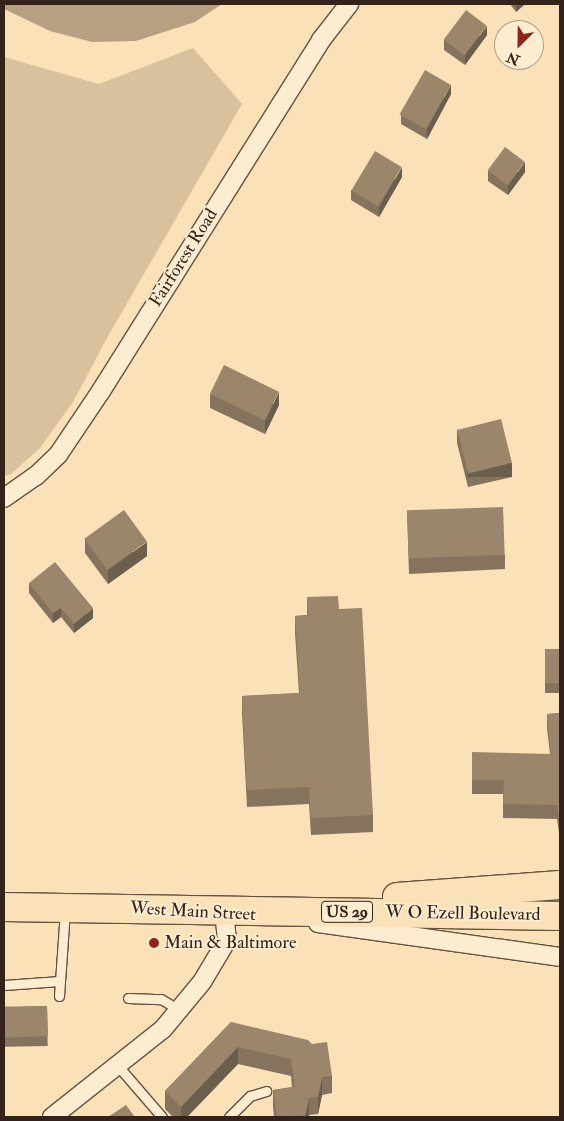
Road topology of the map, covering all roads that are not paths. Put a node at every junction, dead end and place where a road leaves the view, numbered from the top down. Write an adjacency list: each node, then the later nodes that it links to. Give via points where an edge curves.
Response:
1 (349, 4): 2 (street, Fairforest Road, via 321,40 58,455 36,476)
2 (4, 498)
3 (560, 885): 6 (main road, W O Ezell Boulevard / US 29)
4 (4, 907): 5 (main road, West Main Street / US 29)
5 (65, 908): 6 (main road, West Main Street / US 29); 9 (lane)
6 (224, 910): 7 (main road, W O Ezell Boulevard / US 29); 8 (street, West Main Street); 13 (street, via 228,940 202,982)
7 (560, 916)
8 (560, 957)
9 (60, 981): 10 (lane); 11 (lane)
10 (4, 985)
11 (59, 996)
12 (128, 998): 13 (lane, via 161,999)
13 (179, 1010): 14 (street, via 163,1029)
14 (118, 1066): 16 (street); 17 (lane)
15 (266, 1091): 18 (lane, via 250,1096)
16 (52, 1117)
17 (162, 1117)
18 (229, 1117)

